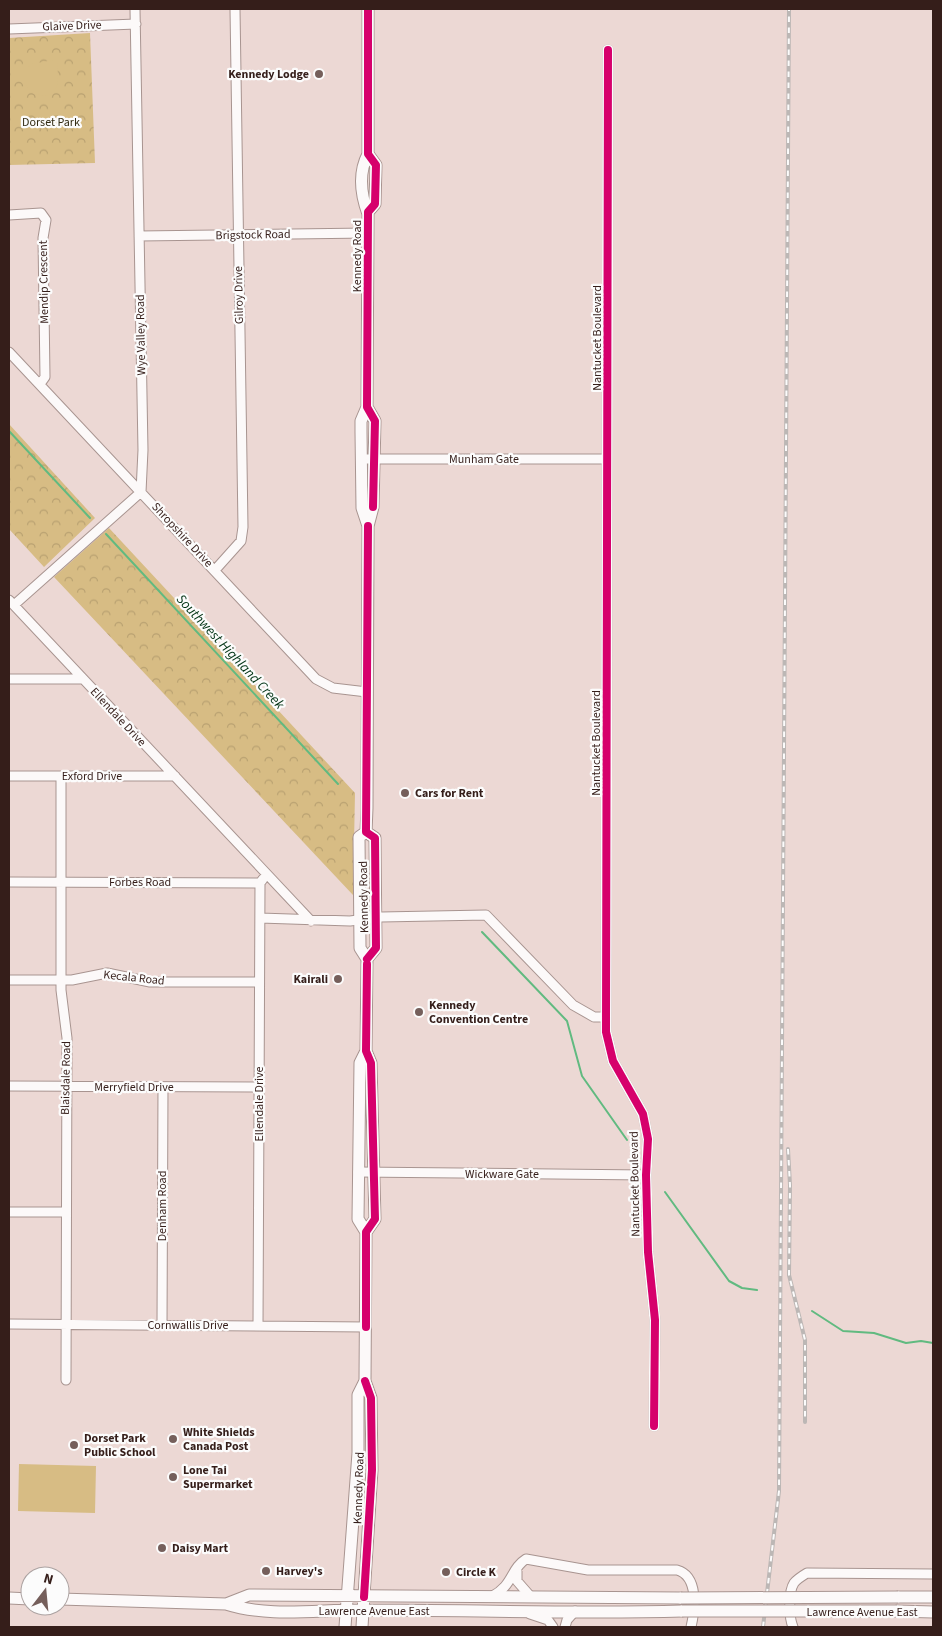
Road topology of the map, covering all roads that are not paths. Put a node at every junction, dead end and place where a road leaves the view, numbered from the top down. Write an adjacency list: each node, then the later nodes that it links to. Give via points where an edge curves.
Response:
1 (136, 9): 4 (street, Wye Valley Road)
2 (235, 9): 10 (street, Gilroy Drive)
3 (368, 9): 8 (main road, Kennedy Road, via 368,154 362,165)
4 (136, 24): 5 (street, Glaive Drive); 9 (street, Wye Valley Road)
5 (9, 28)
6 (608, 50): 16 (street, Nantucket Boulevard)
7 (9, 215): 12 (street, Mendip Crescent, via 41,213 46,220 43,238 45,377)
8 (368, 233): 10 (street, Brigstock Road); 13 (main road, Kennedy Road)
9 (139, 236): 10 (street, Brigstock Road); 17 (street, Wye Valley Road)
10 (238, 236): 19 (street, Gilroy Drive, via 243,528 241,540)
11 (9, 352): 12 (street, Shropshire Drive)
12 (40, 384): 17 (street, Shropshire Drive)
13 (368, 407): 14 (main road, Kennedy Road, via 361,421); 15 (main road, Kennedy Road, via 375,421)
14 (361, 459): 15 (street, Munham Gate); 18 (main road, Kennedy Road, via 362,508)
15 (374, 459): 16 (street, Munham Gate); 18 (main road, Kennedy Road, via 373,507)
16 (607, 459): 40 (street, Nantucket Boulevard)
17 (141, 492): 19 (street, Shropshire Drive); 20 (street)
18 (368, 526): 23 (main road, Kennedy Road)
19 (215, 570): 23 (street, Shropshire Drive, via 316,680 333,688)
20 (11, 602): 22 (street, Ellendale Drive)
21 (9, 679): 22 (street)
22 (82, 679): 26 (street, Ellendale Drive)
23 (367, 692): 27 (main road, Kennedy Road)
24 (9, 776): 25 (street, Exford Drive)
25 (61, 776): 26 (street, Exford Drive); 30 (street, Blaisdale Road)
26 (175, 776): 28 (street, Ellendale Drive)
27 (366, 832): 33 (main road, Kennedy Road, via 374,838); 34 (main road, Kennedy Road, via 360,837)
28 (267, 875): 31 (street); 35 (street, Ellendale Drive)
29 (9, 882): 30 (street, Forbes Road)
30 (61, 882): 31 (street, Forbes Road); 38 (street, Blaisdale Road)
31 (260, 883): 32 (street, Ellendale Drive)
32 (260, 918): 35 (street); 39 (street, Ellendale Drive)
33 (376, 918): 34 (street); 36 (main road, Kennedy Road, via 376,948); 40 (street, via 486,915 573,1005 594,1017)
34 (360, 920): 35 (street); 36 (main road, Kennedy Road, via 360,948)
35 (311, 921)
36 (368, 959): 41 (main road, Kennedy Road)
37 (9, 980): 38 (street, Kecala Road)
38 (60, 980): 39 (street, Kecala Road, via 107,973 150,982); 43 (street, Blaisdale Road, via 67,1032)
39 (259, 982): 45 (street, Ellendale Drive)
40 (606, 1017): 48 (street, Nantucket Boulevard, via 610,1053 643,1114 647,1129)
41 (366, 1051): 46 (main road, Kennedy Road, via 360,1063); 47 (main road, Kennedy Road, via 371,1062)
42 (9, 1086): 43 (street, Merryfield Drive)
43 (66, 1086): 44 (street, Merryfield Drive); 50 (street, Blaisdale Road)
44 (163, 1087): 45 (street, Merryfield Drive); 54 (street, Denham Road)
45 (259, 1087): 55 (street, Ellendale Drive)
46 (358, 1172): 47 (street, Wickware Gate); 51 (main road, Kennedy Road, via 358,1219)
47 (372, 1172): 48 (street, Wickware Gate); 51 (main road, Kennedy Road, via 375,1218)
48 (646, 1175): 59 (street, Nantucket Boulevard, via 648,1252 655,1307)
49 (9, 1212): 50 (street)
50 (66, 1212): 53 (street, Blaisdale Road)
51 (366, 1232): 56 (main road, Kennedy Road)
52 (9, 1324): 53 (street, Cornwallis Drive)
53 (65, 1324): 54 (street, Cornwallis Drive); 57 (street, Blaisdale Road)
54 (162, 1325): 55 (street, Cornwallis Drive)
55 (258, 1325): 56 (street, Cornwallis Drive)
56 (366, 1327): 58 (main road, Kennedy Road)
57 (66, 1380)
58 (365, 1381): 62 (main road, Kennedy Road, via 358,1395 358,1452); 63 (main road, Kennedy Road, via 371,1398 372,1470)
59 (654, 1426)
60 (519, 1563): 64 (street, via 506,1588); 65 (street, via 517,1581); 80 (street, via 535,1559 588,1570 683,1572 689,1577 694,1590)
61 (933, 1574): 81 (street, Lawrence Avenue East, via 807,1573 793,1584)
62 (348, 1596): 63 (main road, Lawrence Avenue East); 68 (main road, Lawrence Avenue East, via 249,1595); 70 (main road, Kennedy Road)
63 (364, 1597): 64 (main road, Lawrence Avenue East); 71 (main road, Kennedy Road)
64 (491, 1597): 65 (main road, Lawrence Avenue East)
65 (531, 1597): 66 (main road, Lawrence Avenue East, bridge)
66 (933, 1597)
67 (70, 1600): 68 (main road, Lawrence Avenue East)
68 (226, 1604): 69 (main road, Lawrence Avenue East, via 247,1610)
69 (328, 1610): 70 (main road, Lawrence Avenue East); 75 (main road)
70 (346, 1610): 71 (main road, Lawrence Avenue East); 76 (main road, Kennedy Road)
71 (364, 1610): 73 (main road, Lawrence Avenue East); 77 (main road, Kennedy Road)
72 (575, 1611): 73 (main road, Lawrence Avenue East); 74 (main road, Lawrence Avenue East, bridge); 79 (street)
73 (523, 1612): 78 (street, Lawrence Avenue East, via 548,1620)
74 (933, 1612)
75 (340, 1627)
76 (344, 1627)
77 (362, 1627)
78 (553, 1627)
79 (565, 1627)
80 (691, 1627)
81 (793, 1627)

